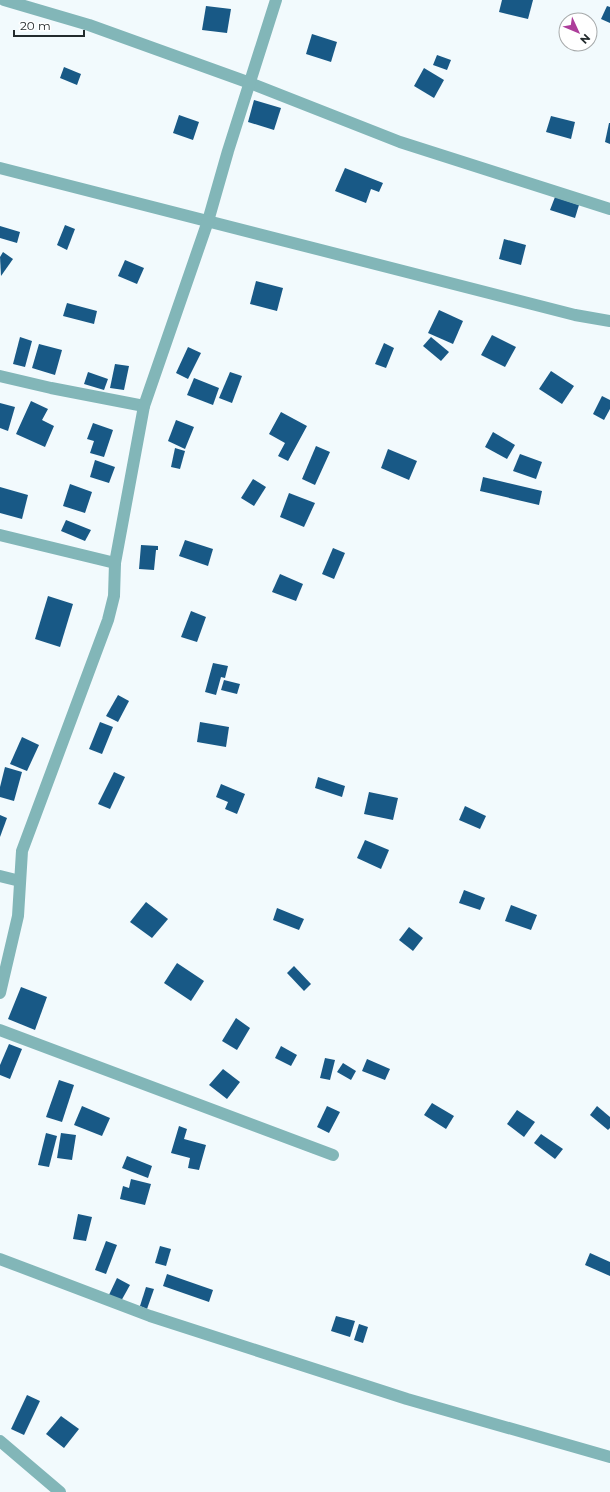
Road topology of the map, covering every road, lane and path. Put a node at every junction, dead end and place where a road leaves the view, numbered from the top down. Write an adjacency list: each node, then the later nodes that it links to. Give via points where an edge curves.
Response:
1 (4, 0): 3 (street, via 89,25)
2 (276, 0): 3 (street)
3 (250, 83): 5 (street, via 400,142); 6 (street)
4 (0, 168): 6 (street)
5 (610, 209)
6 (208, 221): 7 (street, via 575,315); 9 (street)
7 (610, 321)
8 (0, 376): 9 (street)
9 (144, 406): 11 (street)
10 (0, 535): 11 (street)
11 (115, 563): 13 (street, via 114,596 108,620 22,851)
12 (0, 876): 13 (street)
13 (20, 881): 14 (street, via 18,916)
14 (0, 993)
15 (0, 1030): 16 (street)
16 (333, 1155)
17 (0, 1259): 19 (street, via 150,1316 407,1399)
18 (0, 1441): 20 (street)
19 (610, 1457)
20 (60, 1492)

